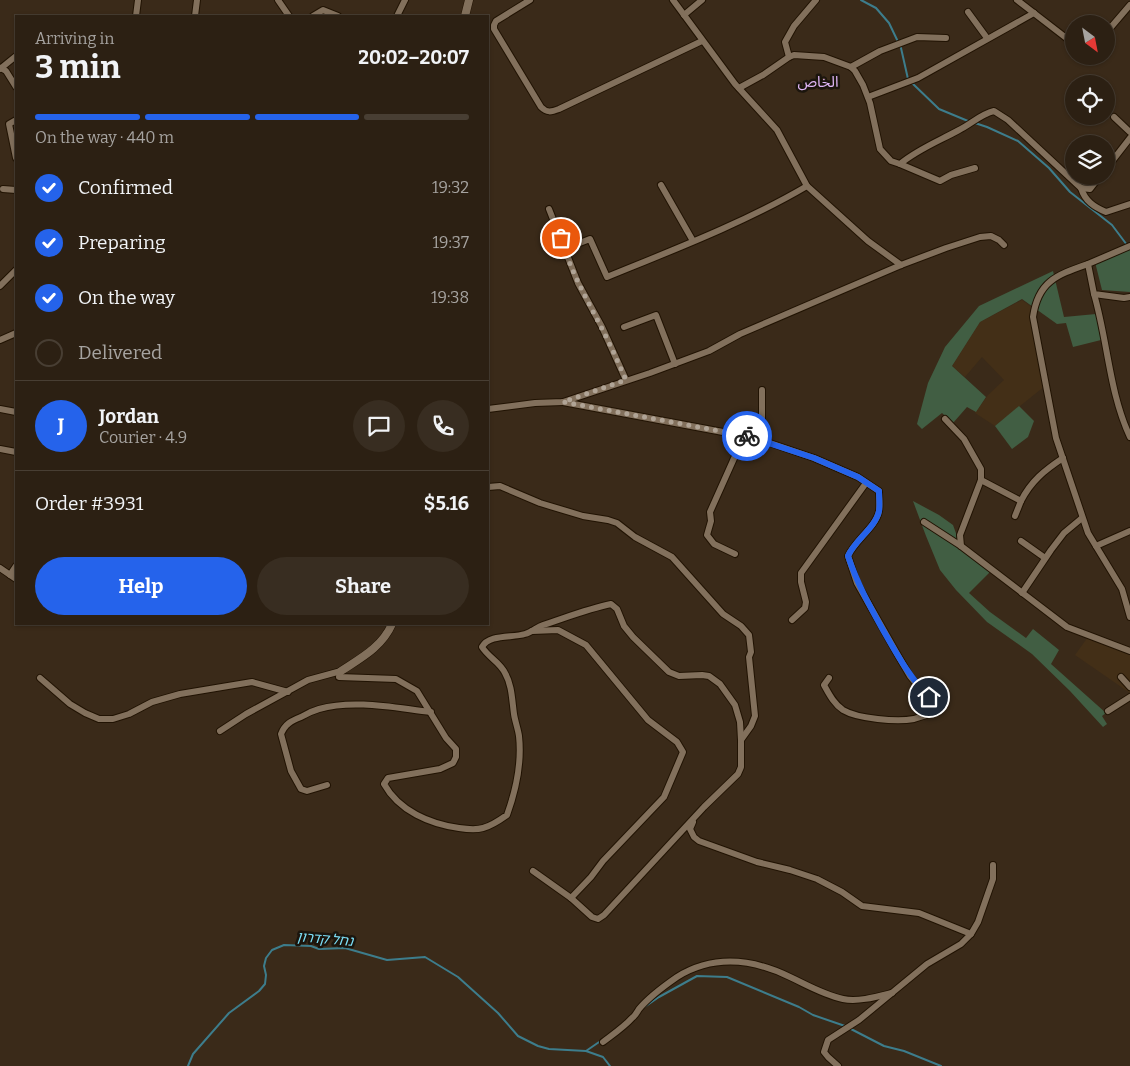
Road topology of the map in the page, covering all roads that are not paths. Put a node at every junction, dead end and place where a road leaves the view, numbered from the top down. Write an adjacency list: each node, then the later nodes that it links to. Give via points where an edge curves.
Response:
1 (138, 0): 15 (street)
2 (197, 0): 16 (street)
3 (278, 0): 17 (street)
4 (405, 0): 20 (street)
5 (468, 0): 21 (street)
6 (530, 0): 27 (street, via 496,21 494,29 545,111 559,109)
7 (673, 0): 22 (street)
8 (702, 0): 22 (street)
9 (816, 0): 29 (street, via 785,42)
10 (1017, 0): 13 (street)
11 (1130, 5): 14 (street)
12 (968, 12): 26 (street)
13 (1034, 13): 24 (street); 26 (street)
14 (1127, 14): 23 (street)
15 (136, 15)
16 (195, 15)
17 (288, 15)
18 (315, 15): 19 (street, via 323,10)
19 (336, 15)
20 (398, 15)
21 (465, 15)
22 (684, 15): 27 (street)
23 (1115, 25)
24 (1065, 37)
25 (946, 38): 30 (street, via 917,37 880,51)
26 (988, 38): 34 (street, via 918,78)
27 (702, 41): 33 (street)
28 (15, 57): 31 (street)
29 (789, 57): 30 (street, via 801,54 824,57); 33 (street)
30 (851, 67): 34 (street)
31 (0, 69): 32 (street, via 6,71)
32 (15, 85)
33 (739, 88): 45 (street, via 777,130)
34 (868, 98): 41 (street, via 880,150 891,161)
35 (1115, 118): 37 (street)
36 (15, 121): 39 (street, via 9,124)
37 (1130, 132)
38 (1130, 138): 40 (street)
39 (15, 153)
40 (1115, 157)
41 (900, 164): 42 (street, via 940,181); 47 (street, via 994,111 1008,120)
42 (975, 168)
43 (661, 185): 51 (street)
44 (1093, 185): 47 (street, via 1090,189)
45 (807, 186): 51 (street); 56 (street, via 868,241)
46 (4, 188): 48 (street)
47 (1081, 188): 49 (street, via 1095,207 1106,212)
48 (15, 190)
49 (1130, 204)
50 (549, 210): 54 (street)
51 (693, 241): 54 (street, via 607,277 590,239)
52 (1004, 246): 56 (street, via 991,236 980,237)
53 (1130, 246): 55 (street)
54 (564, 249): 65 (street)
55 (1088, 264): 59 (street); 77 (street, via 1053,278 1042,288 1033,317 1056,438)
56 (901, 265): 64 (street)
57 (15, 271): 58 (street)
58 (0, 286)
59 (1094, 294): 60 (street); 73 (street, via 1108,368)
60 (1130, 297)
61 (624, 327): 64 (street, via 656,315)
62 (15, 333): 63 (street)
63 (0, 340)
64 (675, 364): 65 (street)
65 (626, 380): 67 (street)
66 (762, 390): 74 (street)
67 (563, 402): 69 (street); 72 (street)
68 (0, 409): 70 (street)
69 (489, 409)
70 (15, 412)
71 (945, 420): 78 (street, via 964,439 981,469)
72 (744, 436): 74 (street); 89 (street, via 710,512 707,534 714,544)
73 (1130, 437)
74 (762, 440): 79 (street, via 814,458)
75 (0, 449): 76 (street)
76 (15, 452)
77 (1063, 458): 81 (street, via 1043,471); 83 (street)
78 (981, 480): 81 (street); 87 (street, via 960,534)
79 (866, 483): 95 (street, via 802,573 800,582 806,608); 102 (street, via 879,491 879,512 848,556 857,584 896,652 910,676 934,705 932,713 912,719 860,716 843,710 832,699 824,685)
80 (489, 487): 109 (street, via 500,486 540,504 617,523 672,557 723,614 741,626 749,635 755,716)
81 (1021, 501): 82 (street)
82 (1015, 516)
83 (1082, 518): 88 (street); 90 (street, via 1064,533)
84 (924, 522): 87 (street)
85 (1130, 531): 88 (street)
86 (1021, 541): 90 (street)
87 (961, 546): 93 (street)
88 (1096, 546): 94 (street, via 1122,589)
89 (735, 554)
90 (1045, 558): 93 (street)
91 (0, 568): 92 (street)
92 (13, 577)
93 (1022, 593): 98 (street, via 1067,627)
94 (1130, 617)
95 (792, 620)
96 (391, 625): 99 (street, via 377,646)
97 (531, 632): 107 (street, via 493,638 482,647 504,671 519,734 520,759 514,796 507,815 482,828 438,825 409,811 388,791 384,784 388,778 453,763 456,750); 109 (street, via 610,604 617,609 633,637 669,672 679,676 709,676 720,684 735,704); 114 (street, via 558,630 586,645 648,720 677,742 683,752 664,798)
98 (1130, 651)
99 (340, 671): 104 (street, via 308,680); 107 (street, via 339,677 396,679 417,691)
100 (1121, 677): 103 (street)
101 (40, 678): 104 (street, via 70,704 99,719 113,719 180,694 242,683 252,682)
102 (829, 678)
103 (1130, 687)
104 (288, 692): 108 (street)
105 (1130, 697): 106 (street)
106 (1108, 711)
107 (432, 712): 110 (street, via 343,705 318,709 290,722 281,734 291,771 301,789 307,791)
108 (220, 731)
109 (741, 740): 111 (street, via 738,774)
110 (327, 785)
111 (694, 818): 114 (street, via 604,916 592,917); 115 (street, via 690,829 699,842 817,879 862,906 919,913)
112 (993, 865): 115 (street, via 993,879)
113 (533, 871): 114 (street)
114 (571, 898)
115 (971, 934): 116 (street, via 961,944 927,964)
116 (892, 994): 117 (street, via 844,999 822,993 760,965 719,962 678,977); 118 (street, via 828,1040 824,1052)
117 (602, 1042)
118 (838, 1066)

